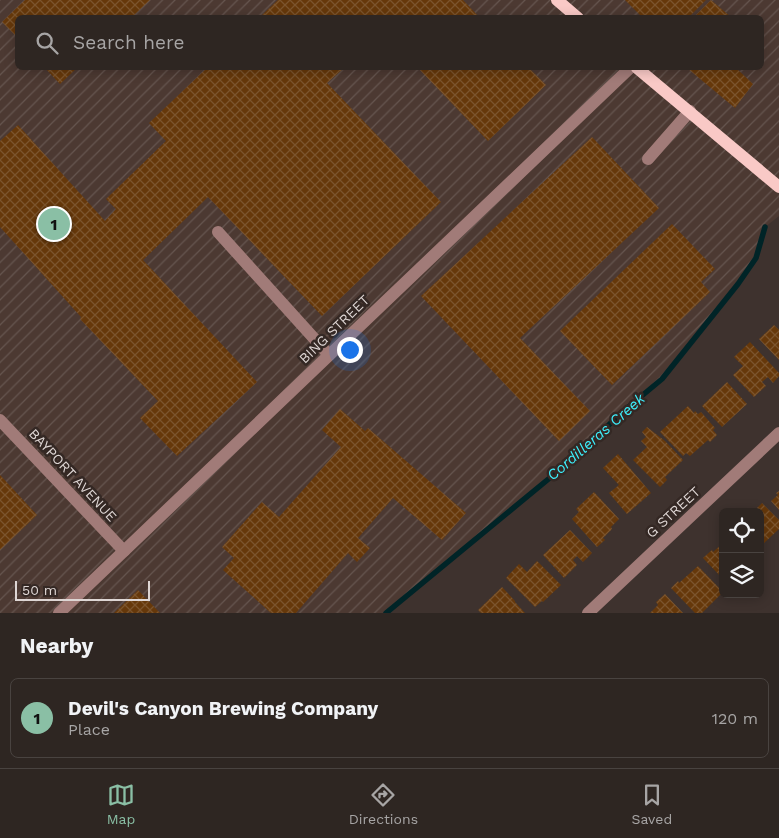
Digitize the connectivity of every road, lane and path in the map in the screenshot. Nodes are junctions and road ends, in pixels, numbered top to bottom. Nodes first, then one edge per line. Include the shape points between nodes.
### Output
1 (557, 0) edge
2 (574, 15) edge
3 (628, 70) edge
4 (639, 70) edge
5 (690, 111) junction
6 (648, 159) dead end
7 (779, 187) edge
8 (218, 232) dead end
9 (329, 355) junction
10 (0, 420) edge
11 (779, 433) edge
12 (124, 551) junction
13 (59, 613) edge
14 (588, 613) edge

1 - 2 main road
3 - 9 street, BING STREET
4 - 5 main road
5 - 6 street
5 - 7 main road
8 - 9 street
9 - 12 street, BING STREET
10 - 12 street, BAYPORT AVENUE
11 - 14 street, G STREET
12 - 13 street, BING STREET

